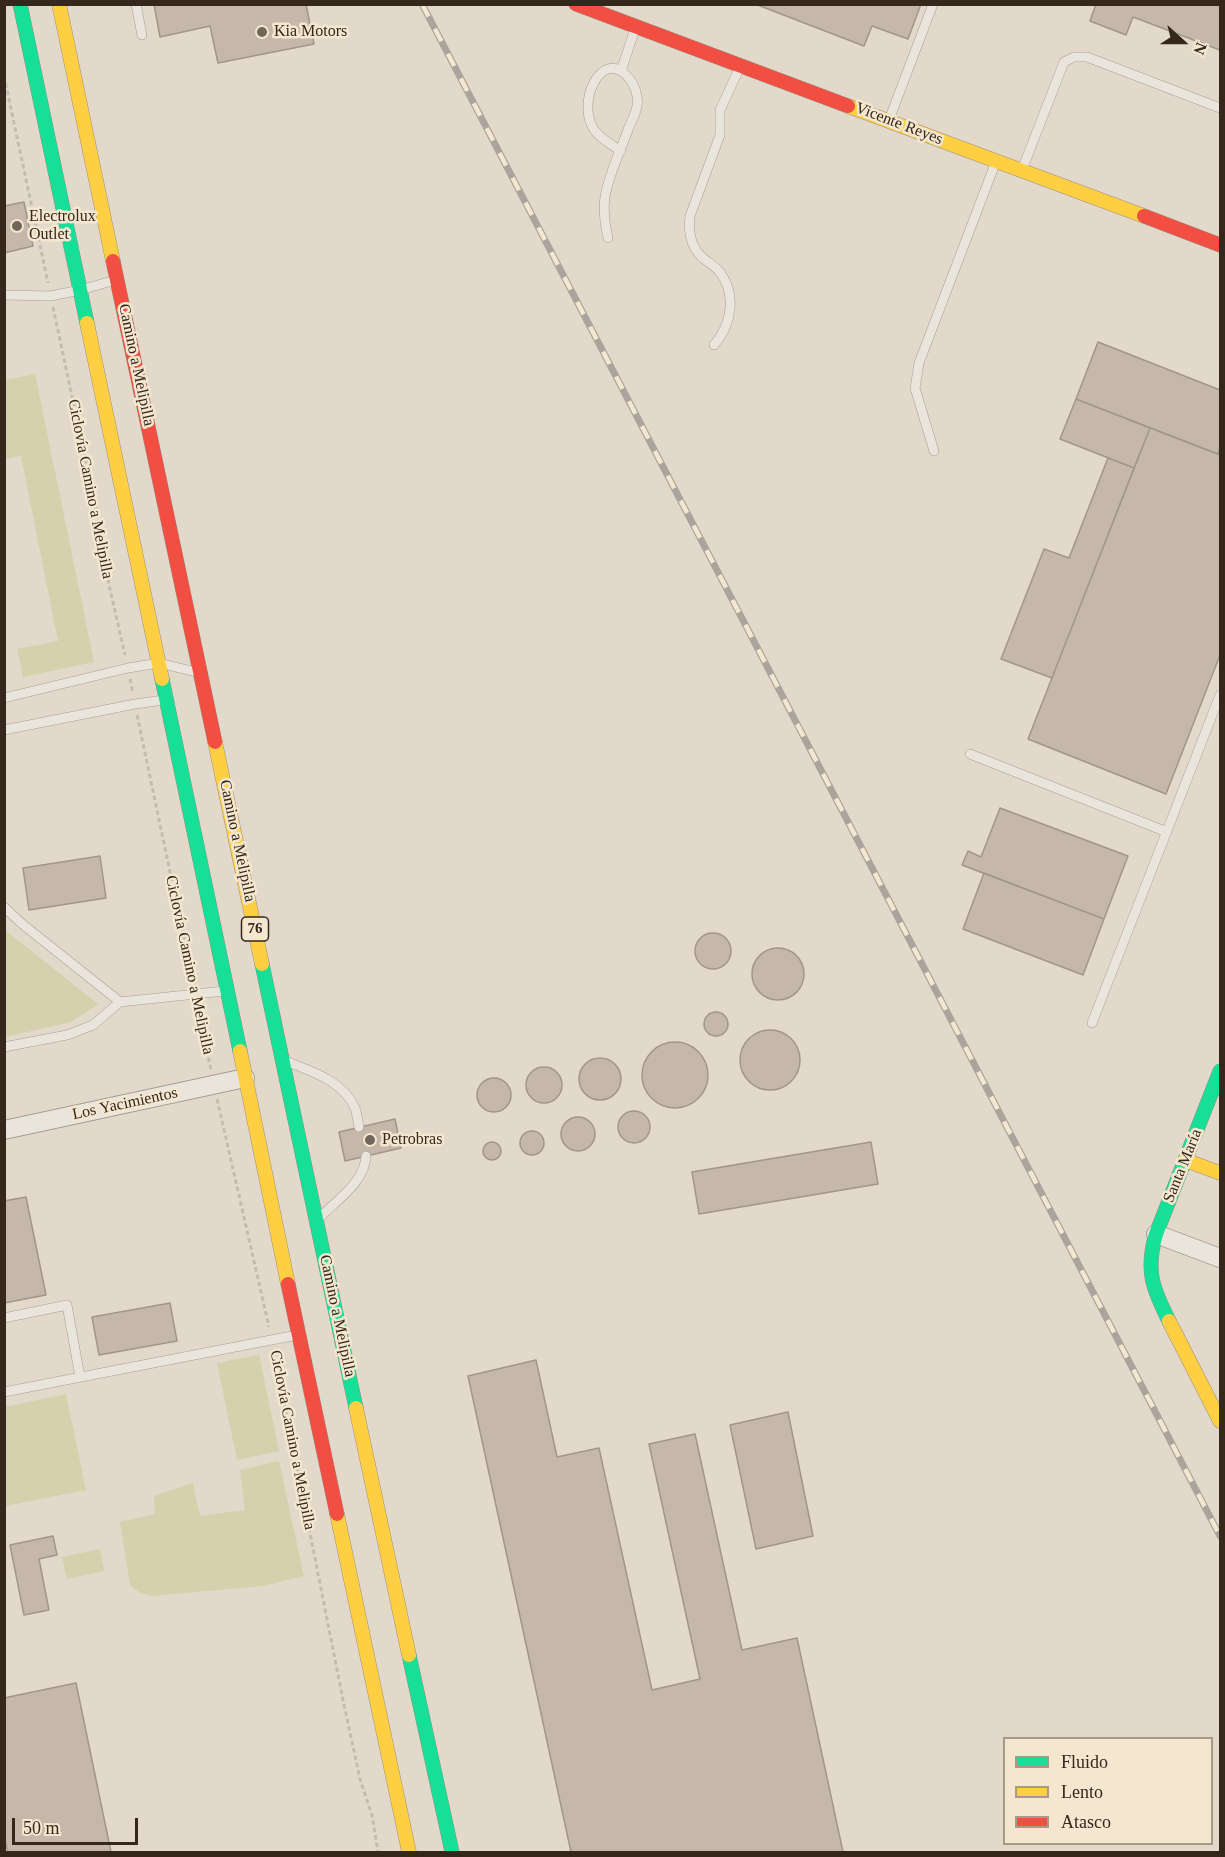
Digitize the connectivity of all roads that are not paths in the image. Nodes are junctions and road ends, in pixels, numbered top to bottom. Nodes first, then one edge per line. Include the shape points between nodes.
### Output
1 (20, 4) edge
2 (59, 4) edge
3 (136, 4) edge
4 (576, 4) edge
5 (933, 4) edge
6 (636, 26) junction
7 (142, 35) dead end
8 (741, 65) junction
9 (621, 71) junction
10 (1221, 108) edge
11 (889, 120) junction
12 (621, 151) junction
13 (996, 162) junction
14 (1022, 171) junction
15 (608, 238) dead end
16 (1221, 245) edge
17 (117, 279) junction
18 (81, 290) junction
19 (4, 295) edge
20 (714, 345) dead end
21 (934, 451) dead end
22 (159, 663) junction
23 (202, 673) junction
24 (1221, 695) edge
25 (4, 698) edge
26 (166, 699) junction
27 (4, 730) edge
28 (970, 754) dead end
29 (1167, 832) junction
30 (4, 907) edge
31 (227, 991) junction
32 (120, 1002) junction
33 (1092, 1023) dead end
34 (4, 1047) edge
35 (283, 1060) junction
36 (1221, 1071) edge
37 (245, 1078) junction
38 (359, 1127) dead end
39 (4, 1130) edge
40 (366, 1156) dead end
41 (1185, 1160) junction
42 (1221, 1173) edge
43 (316, 1221) junction
44 (1156, 1234) junction
45 (1221, 1258) edge
46 (4, 1318) edge
47 (298, 1334) junction
48 (80, 1377) junction
49 (1212, 1391) edge
50 (4, 1392) edge
51 (1221, 1421) edge
52 (409, 1852) edge
53 (452, 1852) edge

1 - 18 main road, 76
2 - 17 main road, Camino a Melipilla / 76
3 - 7 lane
4 - 6 main road, Vicente Reyes
5 - 11 lane
6 - 8 main road, Vicente Reyes
6 - 9 lane
8 - 11 main road, Vicente Reyes
8 - 20 lane via 720,110 720,135 689,226 693,244 719,272 729,292 730,315
9 - 12 lane via 632,83 637,105
9 - 12 lane via 610,69 597,77 587,108 596,132
10 - 14 lane via 1087,57 1074,57 1064,63
11 - 13 main road, Vicente Reyes
12 - 15 lane via 605,198
13 - 14 main road, Vicente Reyes
13 - 21 lane via 919,363 915,388
14 - 16 main road, Vicente Reyes
17 - 18 lane
17 - 23 main road, Camino a Melipilla / 76
18 - 19 lane via 50,296
18 - 22 main road, 76
22 - 23 lane
22 - 25 lane
22 - 26 main road, 76
23 - 35 main road, Camino a Melipilla / 76
24 - 29 lane
26 - 27 lane
26 - 31 main road, 76
28 - 29 lane
29 - 33 lane
30 - 32 lane
31 - 32 lane
31 - 37 main road, 76
32 - 34 lane via 93,1025 67,1035
35 - 38 lane via 338,1087 355,1109
35 - 43 main road, Camino a Melipilla / 76
36 - 41 main road, Santa María
37 - 39 street, Los Yacimientos
37 - 47 main road, 76
40 - 43 lane via 358,1179
41 - 42 main road
41 - 44 main road, Santa María
43 - 53 main road, Camino a Melipilla / 76 via 391,1593
44 - 45 street
44 - 49 main road, Santa María via 1150,1251 1155,1293
46 - 48 lane via 68,1305
47 - 48 lane
47 - 52 main road, 76 via 360,1599
48 - 50 lane
49 - 51 main road

